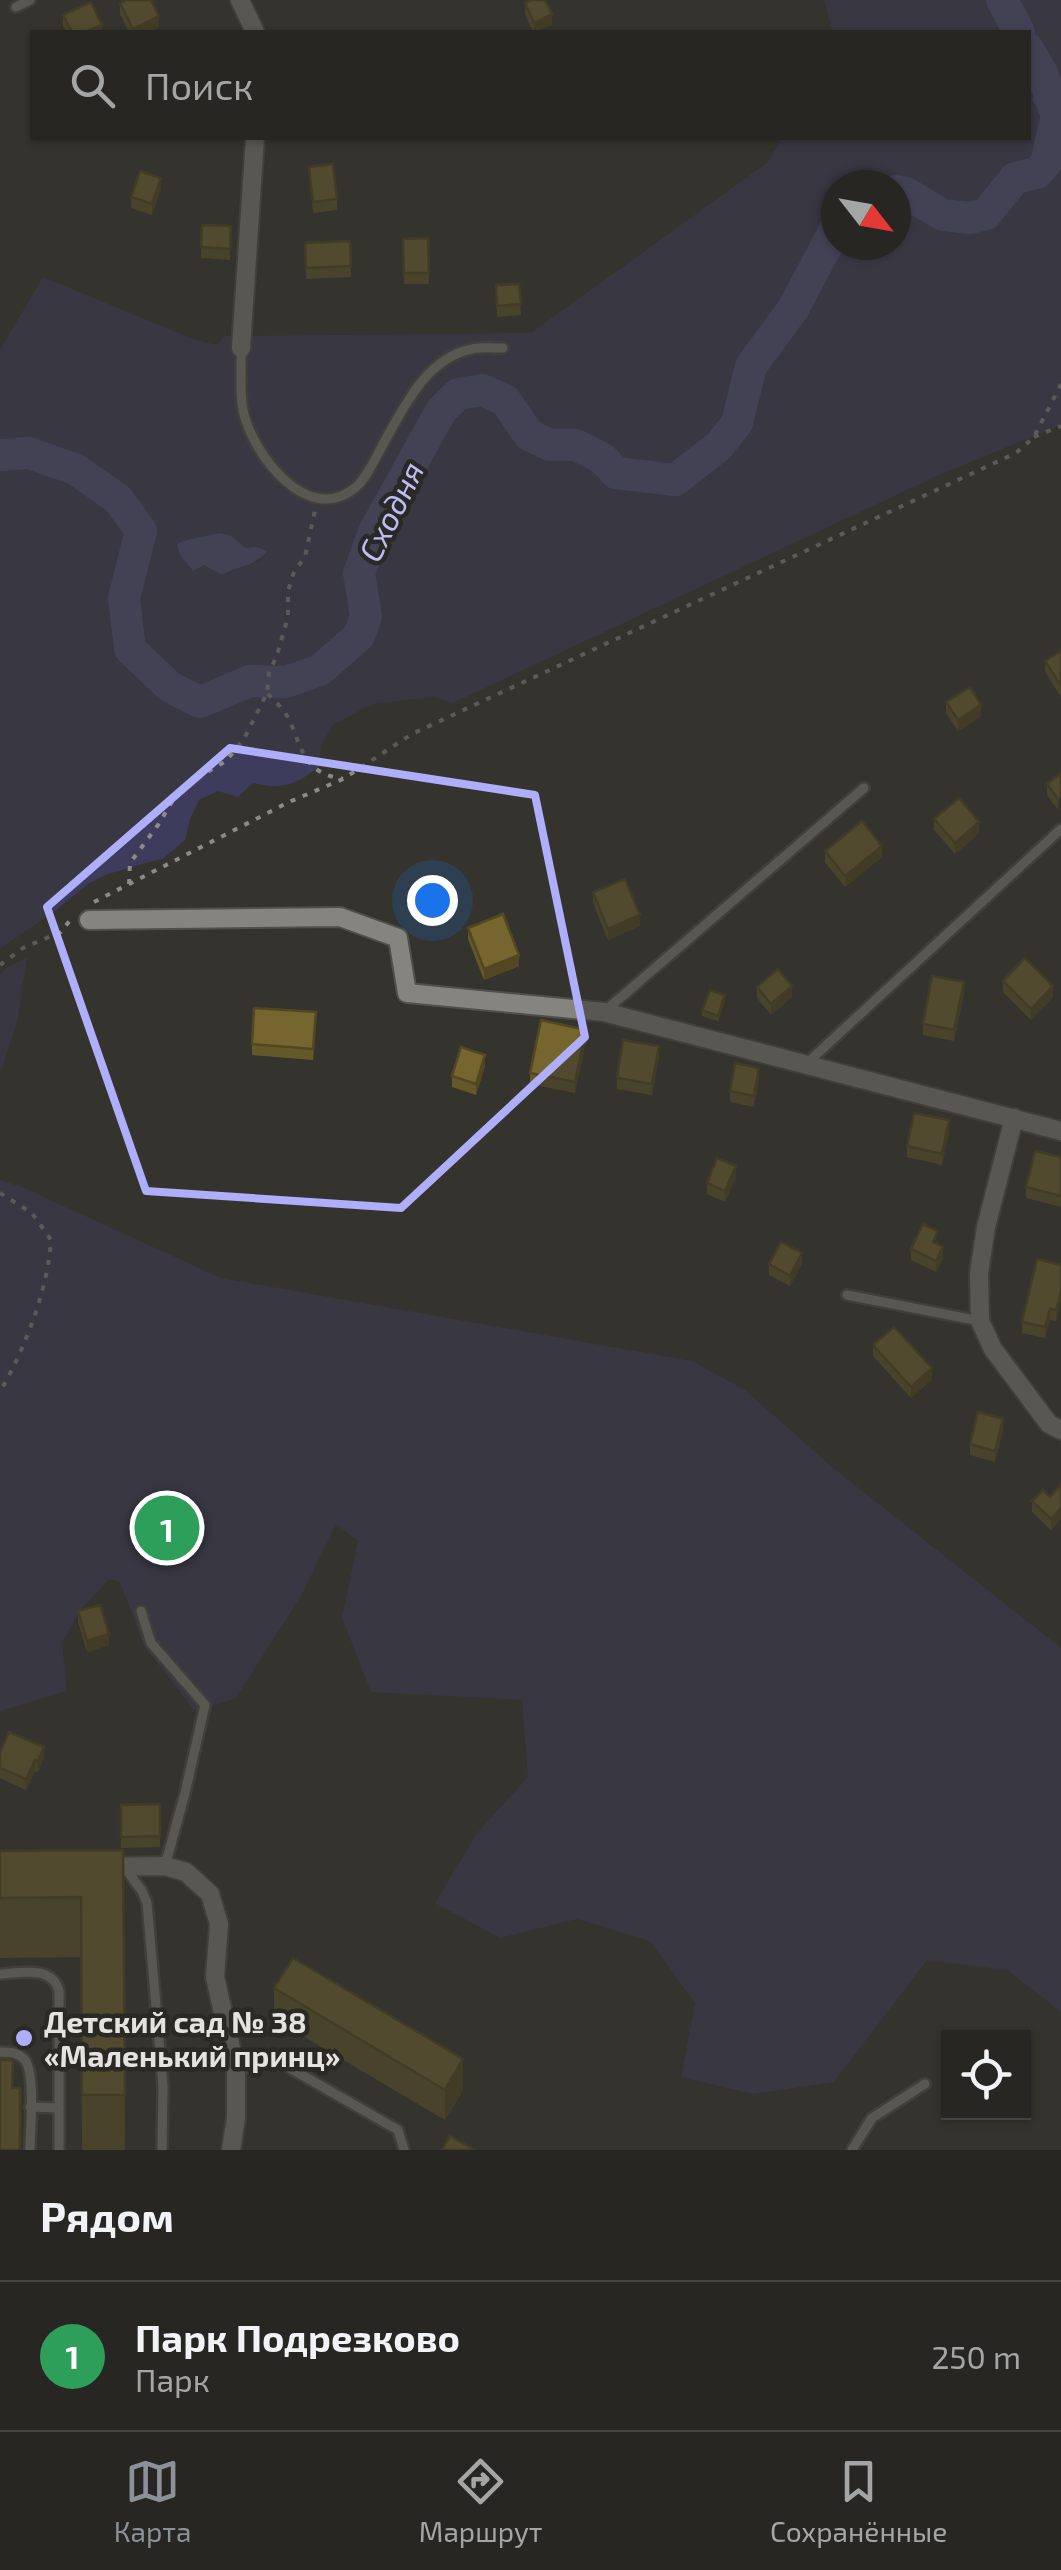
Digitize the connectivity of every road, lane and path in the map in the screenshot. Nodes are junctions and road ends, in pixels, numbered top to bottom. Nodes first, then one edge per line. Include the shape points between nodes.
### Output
1 (30, 0) edge
2 (240, 0) edge
3 (16, 7) dead end
4 (254, 30) edge
5 (255, 140) edge
6 (241, 348) joint
7 (503, 348) dead end
8 (1061, 384) edge
9 (1061, 426) edge
10 (1034, 436) junction
11 (316, 497) junction
12 (267, 693) junction
13 (343, 779) junction
14 (864, 788) dead end
15 (1061, 829) edge
16 (129, 884) junction
17 (87, 911) junction
18 (0, 965) edge
19 (604, 1012) junction
20 (806, 1064) junction
21 (1014, 1118) junction
22 (1061, 1131) edge
23 (0, 1193) edge
24 (848, 1295) dead end
25 (980, 1320) junction
26 (0, 1392) edge
27 (1061, 1430) edge
28 (141, 1610) dead end
29 (123, 1866) junction
30 (165, 1866) junction
31 (88, 1867) edge
32 (0, 1974) edge
33 (0, 2052) edge
34 (236, 2070) junction
35 (925, 2084) dead end
36 (30, 2107) junction
37 (59, 2108) junction
38 (30, 2150) edge
39 (59, 2150) edge
40 (162, 2150) edge
41 (232, 2150) edge
42 (404, 2150) edge
43 (852, 2150) edge

1 - 3 lane
2 - 4 street
5 - 6 street
6 - 11 lane via 243,409 254,443 272,470
7 - 11 lane via 472,349 424,378 356,486 339,497
8 - 10 path
9 - 10 path
10 - 13 path via 1016,454 412,734
11 - 12 path
12 - 13 path via 313,768
12 - 16 path via 226,761 175,797 130,863
13 - 16 path
14 - 19 lane
15 - 20 lane
16 - 17 path
17 - 18 path
17 - 19 street via 340,917 398,938 407,993
19 - 20 street
20 - 21 street
21 - 22 street
21 - 25 street via 986,1228
23 - 26 path via 32,1213 51,1240 39,1302
24 - 25 lane
25 - 27 street via 994,1349
28 - 30 lane via 151,1642 205,1705
29 - 30 street
29 - 31 street
29 - 40 lane via 147,1903
30 - 34 street via 186,1872 210,1894 219,1924 216,1977
32 - 37 lane via 40,1973 56,1982
33 - 36 lane via 27,2064
34 - 41 street
34 - 42 lane via 274,2059 398,2130
35 - 43 lane via 872,2118
36 - 37 lane
36 - 38 lane
37 - 39 lane

